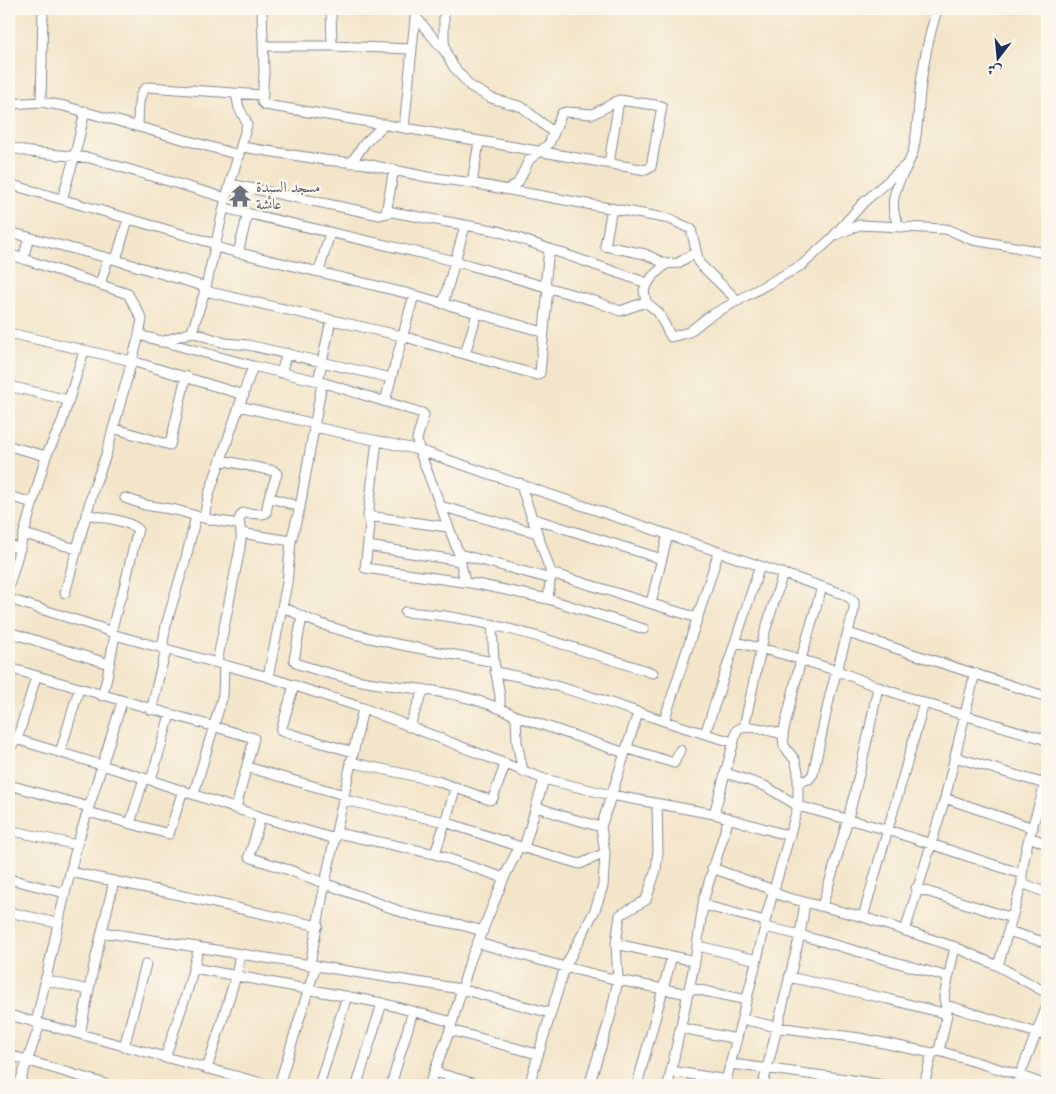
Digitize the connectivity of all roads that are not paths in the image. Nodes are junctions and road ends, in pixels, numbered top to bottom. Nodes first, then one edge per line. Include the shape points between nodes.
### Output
1 (43, 9) edge
2 (262, 9) edge
3 (331, 9) edge
4 (444, 9) edge
5 (937, 9) edge
6 (416, 12) edge
7 (263, 46) junction
8 (332, 46) junction
9 (411, 49) junction
10 (447, 54) junction
11 (236, 94) junction
12 (263, 95) junction
13 (9, 96) edge
14 (619, 100) junction
15 (41, 102) junction
16 (9, 104) edge
17 (85, 111) junction
18 (385, 124) junction
19 (138, 126) junction
20 (404, 128) junction
21 (554, 133) junction
22 (479, 142) junction
23 (9, 147) edge
24 (241, 151) junction
25 (540, 152) junction
26 (75, 155) junction
27 (351, 163) junction
28 (609, 163) junction
29 (907, 164) junction
30 (394, 169) junction
31 (472, 183) junction
32 (9, 184) edge
33 (230, 184) junction
34 (508, 189) junction
35 (62, 198) junction
36 (225, 203) junction
37 (612, 208) junction
38 (248, 213) junction
39 (386, 214) junction
40 (128, 219) junction
41 (465, 226) junction
42 (900, 227) junction
43 (9, 232) edge
44 (330, 232) junction
45 (29, 237) junction
46 (831, 239) junction
47 (215, 246) junction
48 (549, 249) junction
49 (696, 252) junction
50 (238, 253) junction
51 (9, 254) edge
52 (1047, 254) edge
53 (22, 259) junction
54 (112, 260) junction
55 (456, 261) junction
56 (666, 264) junction
57 (319, 272) junction
58 (647, 283) junction
59 (100, 284) junction
60 (547, 287) junction
61 (205, 289) junction
62 (414, 295) junction
63 (738, 301) junction
64 (646, 302) junction
65 (444, 304) junction
66 (477, 314) junction
67 (331, 320) junction
68 (192, 332) junction
69 (543, 332) junction
70 (9, 333) edge
71 (139, 335) junction
72 (402, 336) junction
73 (161, 342) junction
74 (84, 351) junction
75 (287, 354) junction
76 (465, 354) junction
77 (132, 361) junction
78 (323, 362) junction
79 (253, 366) junction
80 (281, 373) junction
81 (186, 376) junction
82 (391, 378) junction
83 (320, 382) junction
84 (9, 386) edge
85 (244, 395) junction
86 (68, 400) junction
87 (385, 401) junction
88 (239, 406) junction
89 (315, 425) junction
90 (113, 428) junction
91 (377, 441) junction
92 (9, 446) edge
93 (419, 450) junction
94 (46, 456) junction
95 (220, 460) junction
96 (520, 483) junction
97 (9, 496) edge
98 (269, 496) junction
99 (125, 498) dead end
100 (33, 504) junction
101 (440, 506) junction
102 (300, 507) junction
103 (86, 514) junction
104 (200, 516) junction
105 (368, 516) junction
106 (531, 518) junction
107 (448, 527) junction
108 (240, 529) junction
109 (537, 533) junction
110 (24, 534) junction
111 (668, 534) junction
112 (291, 542) junction
113 (9, 545) edge
114 (368, 546) junction
115 (20, 549) junction
116 (77, 549) junction
117 (719, 551) junction
118 (460, 558) junction
119 (662, 559) junction
120 (760, 566) junction
121 (783, 573) junction
122 (551, 576) junction
123 (465, 582) junction
124 (9, 586) edge
125 (822, 586) junction
126 (65, 593) dead end
127 (9, 599) edge
128 (548, 599) junction
129 (651, 603) junction
130 (283, 607) junction
131 (405, 612) dead end
132 (302, 617) junction
133 (698, 618) junction
134 (492, 624) junction
135 (644, 629) dead end
136 (9, 632) edge
137 (848, 633) junction
138 (113, 634) junction
139 (736, 642) junction
140 (164, 649) junction
141 (761, 649) junction
142 (800, 659) junction
143 (494, 662) junction
144 (109, 664) junction
145 (221, 664) junction
146 (9, 668) edge
147 (838, 671) junction
148 (495, 672) junction
149 (653, 673) dead end
150 (975, 673) junction
151 (36, 677) junction
152 (268, 677) junction
153 (294, 685) junction
154 (878, 687) junction
155 (424, 689) junction
156 (79, 690) junction
157 (102, 696) junction
158 (1047, 697) edge
159 (122, 702) junction
160 (924, 703) junction
161 (363, 708) junction
162 (500, 708) junction
163 (151, 710) junction
164 (638, 713) junction
165 (965, 715) junction
166 (170, 716) junction
167 (516, 716) junction
168 (664, 721) junction
169 (214, 727) junction
170 (410, 727) junction
171 (744, 727) junction
172 (705, 734) junction
173 (783, 734) junction
174 (13, 738) edge
175 (1047, 740) edge
176 (733, 742) junction
177 (9, 748) edge
178 (625, 750) junction
179 (680, 750) dead end
180 (353, 752) junction
181 (60, 754) junction
182 (955, 757) junction
183 (350, 762) junction
184 (102, 765) junction
185 (505, 765) junction
186 (247, 767) junction
187 (523, 772) junction
188 (726, 772) junction
189 (148, 779) junction
190 (544, 780) junction
191 (1046, 780) edge
192 (799, 782) junction
193 (9, 785) edge
194 (456, 788) junction
195 (183, 790) junction
196 (194, 794) junction
197 (611, 795) junction
198 (1045, 797) edge
199 (344, 798) junction
200 (945, 798) junction
201 (658, 805) junction
202 (798, 806) junction
203 (537, 807) junction
204 (236, 808) junction
205 (88, 810) junction
206 (714, 814) junction
207 (261, 816) junction
208 (728, 818) junction
209 (848, 820) junction
210 (445, 822) junction
211 (130, 824) junction
212 (601, 827) junction
213 (1033, 828) junction
214 (9, 830) edge
215 (888, 830) junction
216 (336, 836) junction
217 (790, 836) junction
218 (1029, 837) junction
219 (930, 843) junction
220 (1047, 844) edge
221 (77, 845) junction
222 (522, 848) junction
223 (434, 854) junction
224 (605, 854) junction
225 (712, 868) junction
226 (70, 872) junction
227 (504, 878) junction
228 (9, 879) edge
229 (1022, 879) junction
230 (114, 881) junction
231 (325, 883) junction
232 (916, 888) junction
233 (772, 892) junction
234 (64, 893) junction
235 (1047, 893) edge
236 (805, 903) junction
237 (703, 905) junction
238 (822, 906) junction
239 (9, 912) edge
240 (863, 917) junction
241 (1012, 918) junction
242 (57, 922) junction
243 (765, 924) junction
244 (318, 926) junction
245 (483, 931) junction
246 (905, 931) junction
247 (1008, 931) junction
248 (102, 932) junction
249 (800, 935) junction
250 (478, 942) junction
251 (1047, 943) edge
252 (616, 944) junction
253 (698, 946) junction
254 (199, 947) junction
255 (955, 948) junction
256 (240, 954) junction
257 (672, 956) junction
258 (757, 960) junction
259 (695, 961) junction
260 (146, 964) dead end
261 (313, 965) junction
262 (998, 966) junction
263 (194, 968) junction
264 (565, 968) junction
265 (236, 976) junction
266 (789, 977) junction
267 (948, 978) junction
268 (45, 980) junction
269 (618, 980) junction
270 (664, 988) junction
271 (461, 989) junction
272 (88, 990) junction
273 (309, 990) junction
274 (689, 991) junction
275 (1047, 993) edge
276 (347, 996) junction
277 (747, 1000) junction
278 (382, 1003) junction
279 (1047, 1006) edge
280 (946, 1009) junction
281 (413, 1011) junction
282 (550, 1013) junction
283 (9, 1016) edge
284 (742, 1019) junction
285 (38, 1024) junction
286 (451, 1026) junction
287 (776, 1027) junction
288 (681, 1028) junction
289 (1037, 1032) junction
290 (80, 1034) junction
291 (1047, 1036) edge
292 (737, 1039) junction
293 (124, 1047) junction
294 (935, 1052) junction
295 (538, 1054) junction
296 (9, 1055) edge
297 (164, 1058) junction
298 (28, 1060) junction
299 (731, 1064) junction
300 (208, 1069) junction
301 (767, 1070) junction
302 (671, 1071) junction
303 (435, 1072) junction
304 (1019, 1075) junction
305 (726, 1083) edge
306 (856, 1083) edge
307 (19, 1085) edge
308 (109, 1085) edge
309 (268, 1085) edge
310 (279, 1085) edge
311 (320, 1085) edge
312 (357, 1085) edge
313 (391, 1085) edge
314 (429, 1085) edge
315 (479, 1085) edge
316 (529, 1085) edge
317 (590, 1085) edge
318 (637, 1085) edge
319 (668, 1085) edge
320 (763, 1085) edge
321 (884, 1085) edge
322 (924, 1085) edge
323 (1016, 1085) edge
324 (1045, 1085) edge

1 - 15 street
2 - 7 street
3 - 8 street
4 - 10 street
5 - 29 street via 927,42 918,122
6 - 9 street
6 - 10 street
7 - 8 street
7 - 12 street
8 - 9 street
9 - 20 street
10 - 21 street via 470,86 491,98 522,107
11 - 12 street
11 - 19 street via 148,87 141,94
11 - 24 street via 238,108 247,125
12 - 18 street via 265,105
13 - 16 street
14 - 21 street via 593,114 562,113
14 - 28 street
14 - 28 street via 660,104 662,108 649,170
15 - 16 street
15 - 17 street
17 - 19 street
17 - 26 street
18 - 20 street
18 - 27 street via 365,143
19 - 24 street
20 - 22 street
21 - 25 street
22 - 25 street
22 - 31 street
23 - 26 street
24 - 27 street
24 - 33 street
25 - 28 street
25 - 34 street via 527,163 518,183
26 - 35 street
26 - 36 street
27 - 30 street
29 - 42 street via 894,197 893,210
29 - 46 street via 863,203
30 - 31 street
30 - 39 street
31 - 34 street
32 - 35 street
33 - 36 street
33 - 39 street via 371,214
34 - 37 street
35 - 40 street
36 - 38 street
36 - 47 street
37 - 49 street via 670,219 690,228
37 - 56 street via 605,246 645,254
38 - 44 street
38 - 50 street
39 - 41 street via 392,212
40 - 47 street
40 - 54 street
41 - 48 street via 498,231
41 - 55 street
42 - 46 street via 860,225
42 - 52 street via 953,230 972,240
43 - 45 street
44 - 55 street
44 - 57 street
45 - 53 street
45 - 54 street
46 - 63 street via 802,265
47 - 50 street
47 - 61 street
48 - 58 street
48 - 60 street
49 - 56 street via 678,263
49 - 63 street via 701,266
50 - 57 street
51 - 53 street
53 - 59 street
54 - 59 street
54 - 61 street
55 - 60 street
55 - 65 street
56 - 58 street
57 - 62 street
58 - 64 street via 644,290
59 - 71 street via 130,296 142,319
60 - 64 street via 620,311
60 - 69 street
61 - 67 street
61 - 68 street
62 - 65 street
62 - 72 street
63 - 64 street via 674,338 658,312
65 - 66 street
66 - 69 street
66 - 76 street
67 - 72 street
67 - 78 street
68 - 73 street
68 - 75 street via 225,344 248,344
69 - 76 street via 540,373 537,375
70 - 74 street
71 - 73 street
71 - 77 street
72 - 76 street
72 - 82 street
73 - 79 street
74 - 77 street
74 - 86 street
75 - 78 street
75 - 80 street
77 - 81 street
77 - 90 street
78 - 82 street
78 - 83 street
79 - 80 street
79 - 85 street
80 - 83 street
81 - 85 street
81 - 90 street via 170,445
82 - 87 street
83 - 87 street
83 - 89 street
84 - 86 street
85 - 88 street
86 - 94 street via 61,425
87 - 93 street via 423,414 417,439
88 - 89 street
88 - 95 street
89 - 91 street
89 - 102 street
90 - 103 street
91 - 93 street
91 - 105 street
92 - 94 street
93 - 96 street
93 - 101 street
94 - 100 street
95 - 98 street via 276,472
95 - 104 street
96 - 106 street
96 - 111 street
97 - 100 street
98 - 102 street
98 - 108 street via 266,513 243,512
99 - 104 street
100 - 110 street
101 - 107 street
101 - 109 street
102 - 112 street
103 - 116 street
103 - 138 street via 138,529
104 - 108 street
104 - 140 street via 166,625
105 - 107 street
105 - 114 street
106 - 109 street
106 - 119 street
107 - 118 street
108 - 112 street
108 - 145 street
109 - 122 street
110 - 115 street
110 - 116 street
111 - 117 street
111 - 119 street
112 - 130 street
113 - 115 street
114 - 118 street
114 - 123 street via 367,570
115 - 124 street
116 - 126 street
117 - 120 street
117 - 133 street
118 - 122 street
118 - 123 street
119 - 129 street
120 - 121 street
120 - 139 street
121 - 125 street
121 - 141 street
122 - 128 street
122 - 129 street
123 - 128 street
125 - 137 street via 854,602
125 - 142 street
127 - 138 street
128 - 135 street
129 - 133 street
130 - 132 street
130 - 152 street
131 - 134 street
132 - 143 street via 338,630
132 - 155 street via 296,663 352,679
133 - 168 street
134 - 143 street
134 - 149 street
136 - 144 street
137 - 147 street
137 - 150 street
138 - 140 street
138 - 144 street
139 - 141 street
139 - 172 street
140 - 145 street
140 - 163 street
141 - 142 street
141 - 171 street
142 - 147 street
142 - 173 street
143 - 148 street
144 - 157 street
145 - 152 street
145 - 169 street via 223,695
146 - 151 street
147 - 154 street
147 - 192 street via 824,718 813,774 810,779
148 - 162 street
148 - 164 street via 554,685
150 - 158 street
150 - 165 street
151 - 156 street
151 - 174 street
152 - 153 street
153 - 161 street
153 - 180 street via 280,731
154 - 160 street
154 - 209 street
155 - 162 street via 467,697
155 - 170 street
156 - 157 street
156 - 181 street
157 - 159 street
159 - 163 street
159 - 184 street
160 - 165 street
160 - 215 street
161 - 170 street
161 - 180 street
162 - 167 street
163 - 166 street
164 - 168 street
164 - 178 street
165 - 175 street
165 - 182 street
166 - 169 street
166 - 189 street
167 - 178 street
167 - 187 street via 516,742
168 - 172 street
169 - 186 street via 254,738
169 - 196 street
170 - 185 street
171 - 173 street
171 - 176 street via 737,730
172 - 176 street
173 - 192 street via 784,746 797,764
174 - 177 street
174 - 181 street
176 - 188 street
178 - 179 street via 674,762
178 - 197 street
180 - 183 street
181 - 184 street
182 - 191 street
182 - 200 street
183 - 194 street
183 - 199 street
184 - 189 street
184 - 205 street
185 - 187 street
185 - 194 street via 492,800
186 - 199 street
186 - 204 street
187 - 190 street
188 - 202 street via 765,786
188 - 206 street
189 - 195 street
189 - 211 street
190 - 197 street
190 - 203 street
191 - 198 street
192 - 202 street
193 - 205 street
194 - 210 street
195 - 196 street
195 - 211 street via 170,834
196 - 204 street
197 - 201 street
197 - 212 street
198 - 213 street
199 - 210 street
199 - 216 street
200 - 213 street
200 - 219 street
201 - 206 street
201 - 252 street via 656,870 646,900 620,914
202 - 209 street
202 - 217 street
203 - 212 street
203 - 222 street
204 - 207 street
205 - 211 street
205 - 221 street
206 - 208 street
207 - 216 street
207 - 231 street via 249,856
208 - 217 street
208 - 225 street
209 - 215 street
209 - 238 street
210 - 222 street
210 - 223 street
212 - 224 street
213 - 218 street
214 - 221 street
215 - 219 street
215 - 240 street
216 - 223 street
216 - 231 street
217 - 233 street
218 - 220 street
218 - 229 street
219 - 229 street
219 - 232 street
221 - 226 street
222 - 224 street via 580,864
222 - 227 street
223 - 227 street
224 - 264 street via 603,886
225 - 233 street
225 - 237 street
226 - 230 street
226 - 234 street
227 - 245 street
228 - 234 street
229 - 235 street
229 - 241 street
230 - 244 street
230 - 248 street
231 - 244 street
231 - 245 street via 410,915
232 - 241 street
232 - 246 street
233 - 236 street
233 - 243 street
234 - 242 street
236 - 238 street
236 - 249 street
237 - 243 street
237 - 253 street
238 - 240 street
239 - 242 street
240 - 246 street
241 - 247 street
242 - 268 street
243 - 249 street
243 - 258 street
244 - 261 street
245 - 250 street
246 - 255 street
247 - 251 street
247 - 262 street
248 - 254 street
248 - 272 street
249 - 266 street
249 - 267 street
250 - 264 street
250 - 271 street
252 - 257 street
252 - 269 street
253 - 258 street
253 - 259 street
254 - 256 street
254 - 263 street
255 - 262 street
255 - 267 street
256 - 261 street
256 - 265 street
257 - 259 street
257 - 270 street
258 - 277 street
259 - 274 street
260 - 293 street
261 - 271 street
261 - 273 street
262 - 275 street
263 - 265 street
263 - 297 street
264 - 269 street
264 - 282 street
265 - 273 street
265 - 300 street
266 - 280 street
266 - 287 street
267 - 280 street via 944,997
268 - 272 street
268 - 285 street
269 - 270 street
269 - 317 street
270 - 274 street
270 - 318 street
271 - 282 street
271 - 286 street
272 - 290 street
273 - 276 street
273 - 310 street
274 - 277 street
274 - 288 street
276 - 278 street
276 - 311 street
277 - 284 street
278 - 281 street
278 - 312 street
279 - 289 street
280 - 289 street
280 - 294 street
281 - 286 street
281 - 313 street
282 - 295 street
283 - 285 street
284 - 287 street
284 - 292 street
285 - 290 street
285 - 298 street
286 - 295 street
286 - 303 street
287 - 294 street
287 - 301 street
288 - 292 street
288 - 302 street
289 - 291 street
289 - 304 street
290 - 293 street
292 - 299 street
293 - 297 street
294 - 304 street
294 - 322 street
295 - 316 street
296 - 298 street
297 - 300 street
298 - 307 street
298 - 308 street
299 - 301 street
299 - 305 street
300 - 309 street
301 - 306 street
301 - 320 street
302 - 305 street
302 - 319 street
303 - 314 street
303 - 315 street
304 - 323 street
304 - 324 street
306 - 321 street

